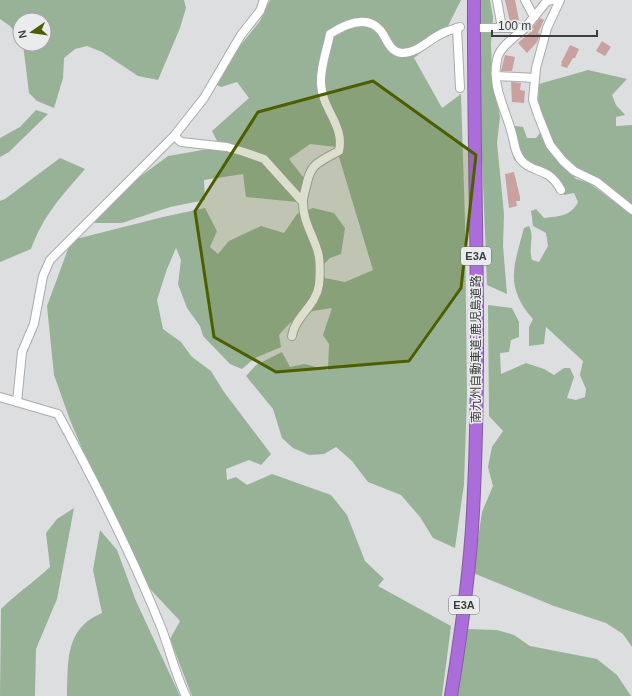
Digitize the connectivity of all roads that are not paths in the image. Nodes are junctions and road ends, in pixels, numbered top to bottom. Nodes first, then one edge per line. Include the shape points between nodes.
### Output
1 (264, 0) edge
2 (474, 0) edge
3 (497, 0) edge
4 (526, 0) edge
5 (552, 0) edge
6 (560, 0) edge
7 (534, 17) junction
8 (479, 28) dead end
9 (502, 28) junction
10 (525, 28) junction
11 (496, 76) junction
12 (535, 78) junction
13 (460, 88) dead end
14 (174, 136) junction
15 (561, 190) dead end
16 (303, 199) junction
17 (632, 210) edge
18 (292, 336) dead end
19 (0, 397) edge
20 (17, 402) junction
21 (186, 696) edge
22 (451, 696) edge

1 - 14 street via 260,11 241,35 204,98
2 - 22 highway, 南九州自動車道;鹿児島道路 / E3A via 476,408 473,513 466,594
3 - 9 street
4 - 7 street
5 - 7 street
6 - 12 street via 547,28
7 - 10 street
8 - 9 street
9 - 10 street
10 - 11 street via 502,50 497,59
11 - 12 street
11 - 15 street via 499,97 512,134 515,152 526,165 549,174
12 - 17 street via 533,100 550,145 574,171 597,182
13 - 16 street via 459,28 442,33 411,52 401,53 389,45 380,30 372,24 359,22 344,25 330,34 321,84 327,108 338,126 339,151 314,164
14 - 16 street via 181,142 227,148 264,159 301,200
14 - 20 street via 50,260 43,276 34,324 22,352
16 - 18 street via 305,223 320,259 319,286 314,302 293,328
19 - 20 street
20 - 21 street via 58,414 136,569 162,627

